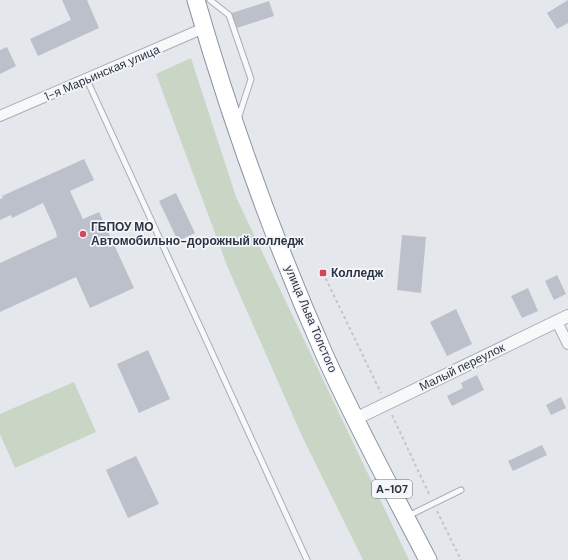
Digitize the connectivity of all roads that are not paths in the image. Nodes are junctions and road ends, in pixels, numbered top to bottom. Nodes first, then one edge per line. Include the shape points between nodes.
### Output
1 (196, 0) edge
2 (210, 0) edge
3 (204, 28) junction
4 (87, 80) junction
5 (0, 116) edge
6 (236, 126) junction
7 (568, 316) edge
8 (557, 322) junction
9 (568, 344) edge
10 (355, 419) junction
11 (461, 490) dead end
12 (406, 517) junction
13 (307, 560) edge
14 (428, 560) edge

1 - 3 highway, улица Льва Толстого / А-107
2 - 6 lane via 229,15 251,79
3 - 4 street, 1-я Марьинская улица
3 - 6 highway, улица Льва Толстого / А-107
4 - 5 street, 1-я Марьинская улица
4 - 13 lane
6 - 10 highway, улица Льва Толстого / А-107 via 304,306
7 - 8 street, Малый переулок
8 - 9 street
8 - 10 street, Малый переулок
10 - 12 highway, улица Льва Толстого / А-107
11 - 12 lane
12 - 14 highway, улица Льва Толстого / А-107

